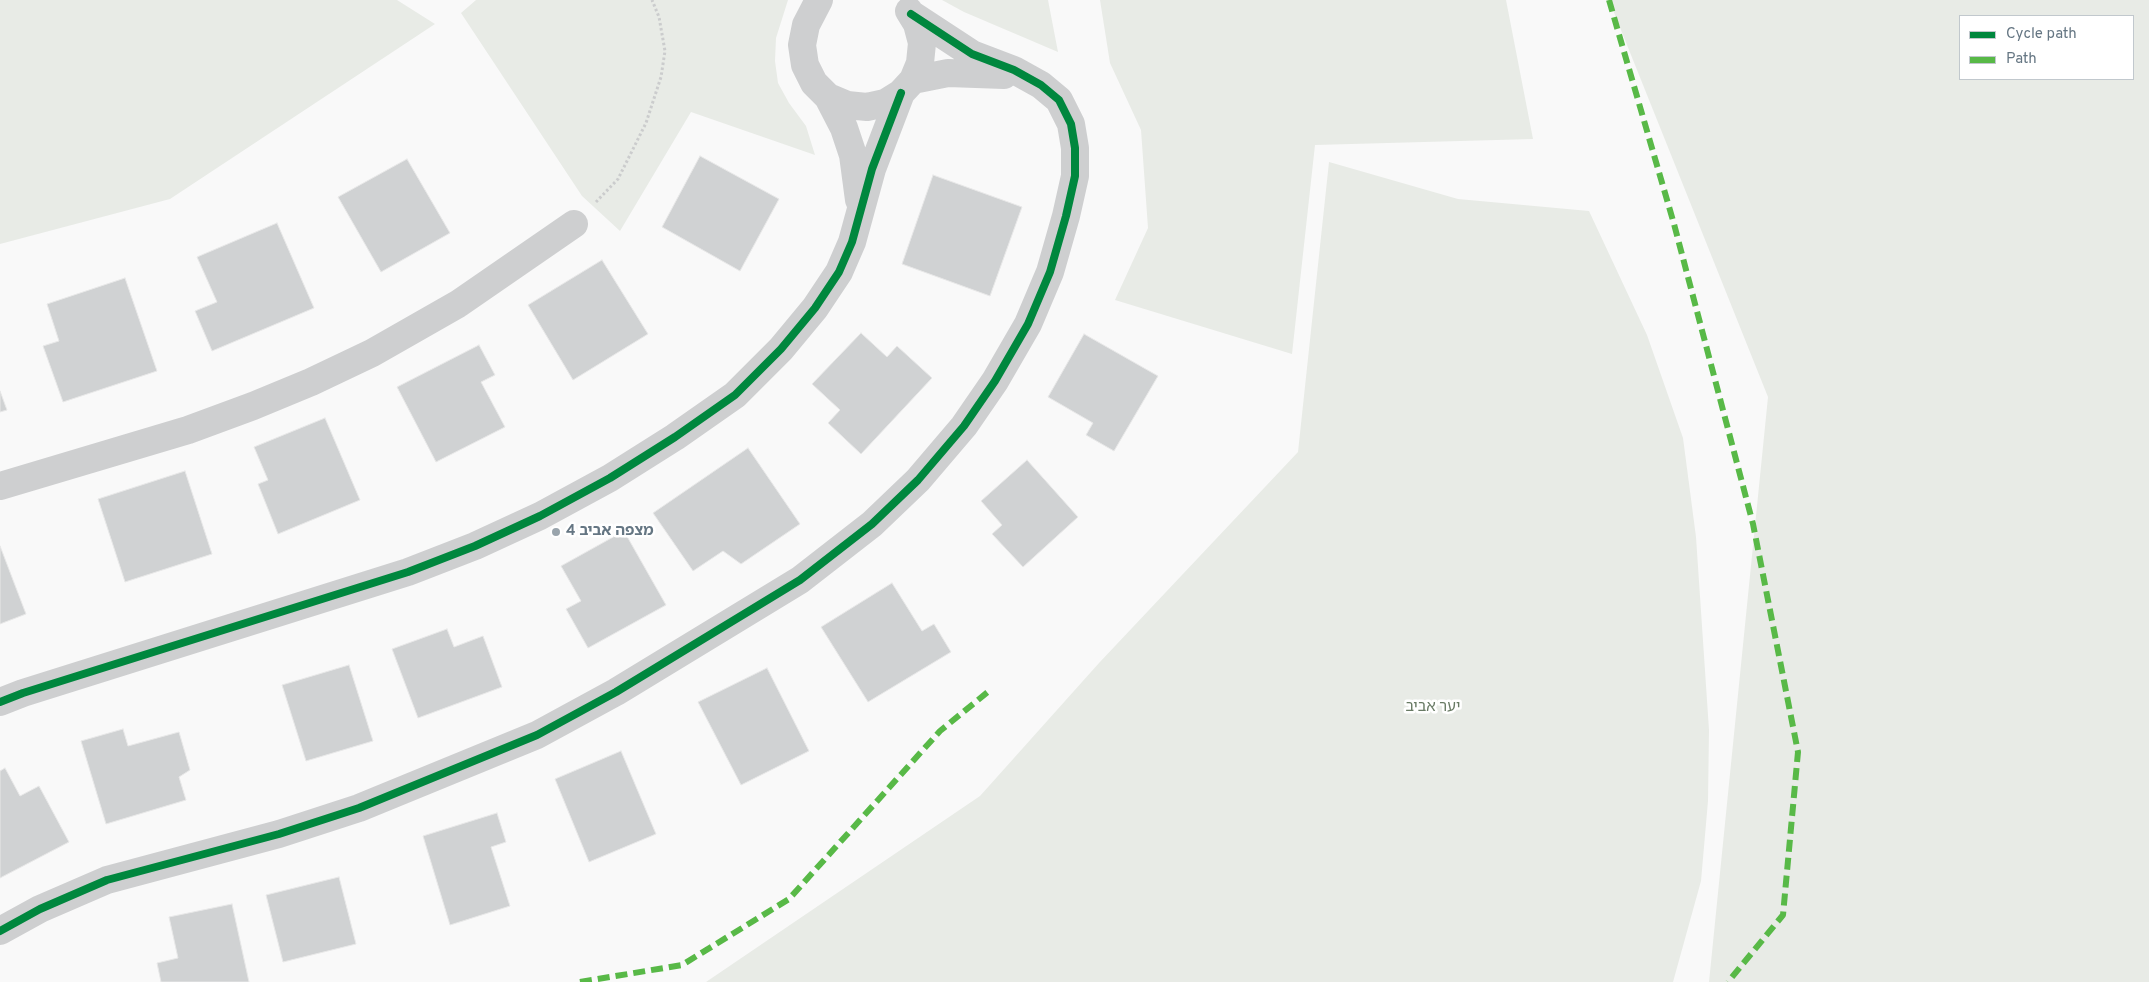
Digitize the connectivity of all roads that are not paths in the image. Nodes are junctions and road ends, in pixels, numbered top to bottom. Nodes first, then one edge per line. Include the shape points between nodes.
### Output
1 (820, 3) edge
2 (904, 7) edge
3 (1026, 76) junction
4 (907, 87) junction
5 (828, 97) junction
6 (860, 214) junction
7 (574, 224) road end
8 (0, 486) edge
9 (0, 702) edge
10 (0, 931) edge

1 - 5 street via 806,25 802,45 804,65 814,83
2 - 3 street via 972,54
2 - 4 street via 917,24 922,43 920,63
3 - 4 street via 948,74
3 - 10 street via 1059,100 1071,124 1075,148 1074,176 1066,216 1050,272 1028,324 964,426 918,480 872,524 800,580 705,640 537,735 359,808 279,834 107,880 40,909
4 - 5 street via 885,103 867,107 847,105
4 - 6 street via 872,169
5 - 6 street via 853,154
6 - 9 street via 839,272 781,349 736,395 610,478 540,516 408,572
7 - 8 street via 458,304 372,353 311,382 188,430

